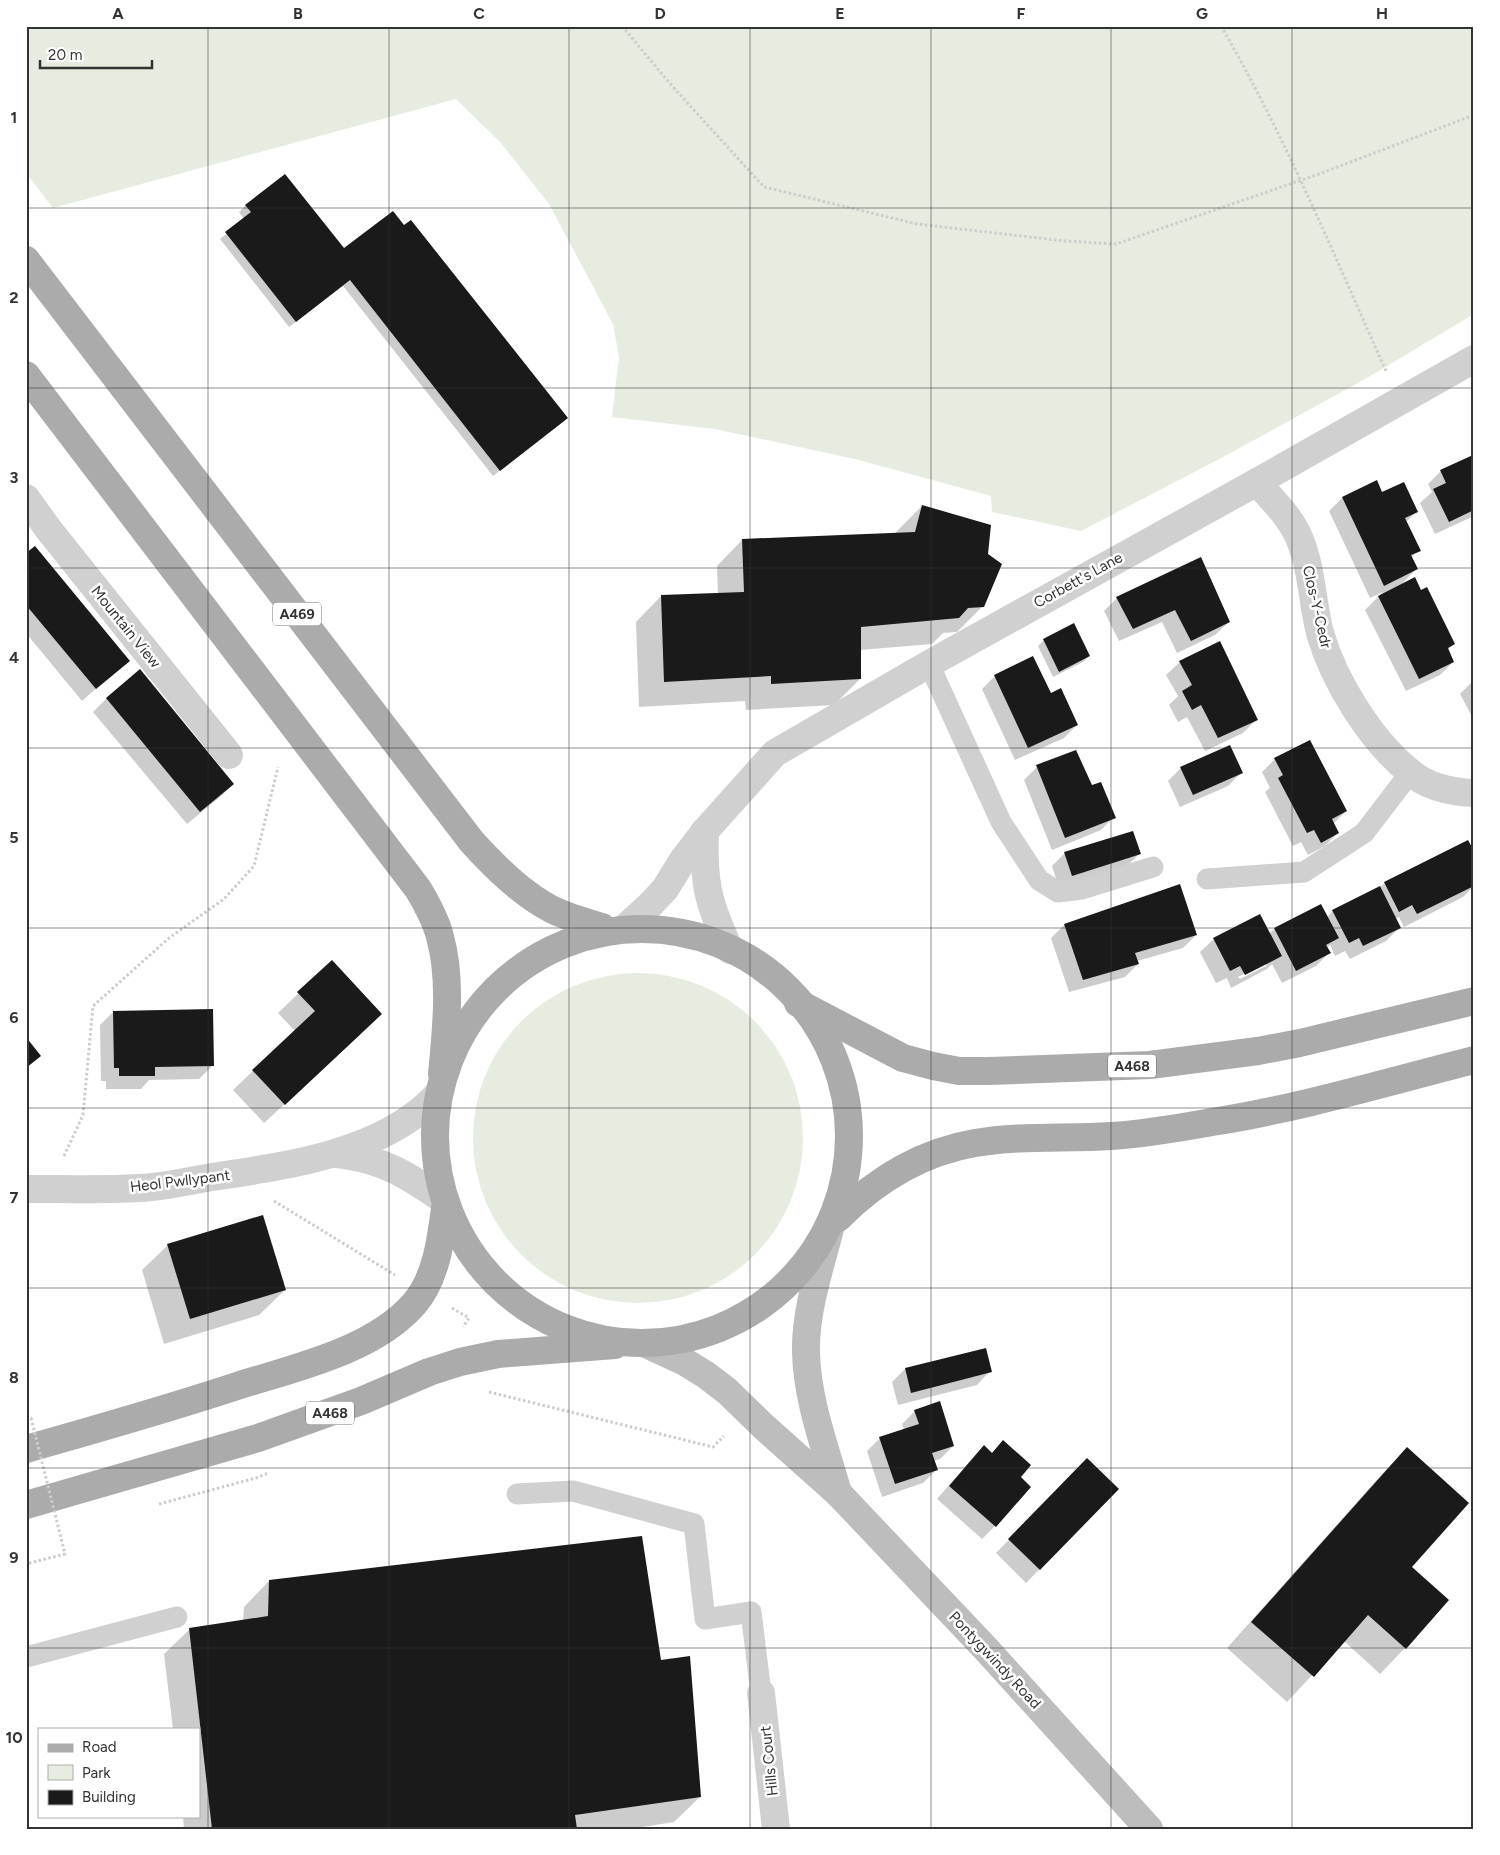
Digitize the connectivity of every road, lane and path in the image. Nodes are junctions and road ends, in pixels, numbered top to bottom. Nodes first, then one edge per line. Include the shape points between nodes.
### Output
1 (622, 26) edge
2 (1221, 26) edge
3 (1474, 115) edge
4 (1301, 180) junction
5 (26, 260) edge
6 (1474, 359) edge
7 (26, 375) edge
8 (1399, 402) junction
9 (1257, 482) junction
10 (26, 498) edge
11 (929, 664) junction
12 (229, 755) dead end
13 (278, 767) dead end
14 (1410, 773) junction
15 (1474, 793) edge
16 (705, 831) junction
17 (1153, 867) dead end
18 (1207, 878) dead end
19 (614, 927) junction
20 (730, 950) junction
21 (1474, 1001) edge
22 (798, 1003) junction
23 (1474, 1060) edge
24 (439, 1090) junction
25 (331, 1154) junction
26 (38, 1189) edge
27 (444, 1204) junction
28 (832, 1226) junction
29 (642, 1344) junction
30 (26, 1419) edge
31 (26, 1449) edge
32 (838, 1493) junction
33 (517, 1494) dead end
34 (26, 1505) edge
35 (26, 1564) edge
36 (176, 1618) dead end
37 (26, 1657) edge
38 (761, 1693) joint
39 (776, 1829) edge
40 (1149, 1829) edge

1 - 4 path via 764,187 917,224 1116,244
2 - 4 path
3 - 4 path
4 - 8 path
5 - 19 main road, A469 via 472,842 500,871 541,902 569,917
6 - 8 street, Corbett's Lane
7 - 24 main road via 418,889 436,922 444,955 446,1022
8 - 9 street, Corbett's Lane
9 - 11 street, Corbett's Lane
9 - 14 street, Clos-Y-Cedr via 1289,518 1300,539 1320,632 1350,701 1376,738
10 - 12 street, Mountain View
11 - 16 street, Corbett's Lane via 775,753
11 - 17 lane via 1001,822 1039,880 1058,892 1082,889
13 - 26 path via 254,866 224,899 169,938 93,1006 83,1115
14 - 15 street, Clos-Y-Cedr via 1432,785
14 - 18 lane via 1364,833 1304,872
16 - 19 street, Corbett's Lane via 665,889
16 - 20 street via 708,894
19 - 20 main road via 684,933
19 - 24 main road via 580,931 563,938 526,965 476,1028
20 - 22 main road via 764,971
21 - 22 main road, A468 via 1258,1051 1150,1065 988,1072 959,1071 903,1058
22 - 28 main road via 830,1061 851,1127 853,1163 846,1195
23 - 28 main road via 1290,1107 1213,1122 1113,1136 997,1140 955,1147 921,1159 881,1181 850,1206
24 - 25 street, Heol Pwllypant via 413,1117 388,1132 365,1144
24 - 27 main road via 432,1119 431,1149
25 - 26 street, Heol Pwllypant via 260,1170 142,1188
25 - 27 street, Heol Pwllypant via 390,1166 421,1184
27 - 29 main road via 474,1261 501,1286 561,1320 602,1335
27 - 31 main road via 436,1258 423,1292 402,1316 382,1331 320,1360
28 - 29 main road via 793,1274 747,1313 705,1334 671,1342
28 - 32 main road, Pontygwindy Road via 810,1312 806,1352 813,1402
29 - 32 main road, Pontygwindy Road via 685,1362 706,1375
29 - 34 main road, A468 via 498,1354 460,1362 258,1438
30 - 35 path, bridge via 31,1418 65,1554
32 - 40 main road, Pontygwindy Road via 986,1649
33 - 38 lane via 573,1490 694,1524 705,1619 752,1612
36 - 37 lane
38 - 39 street, Hills Court

